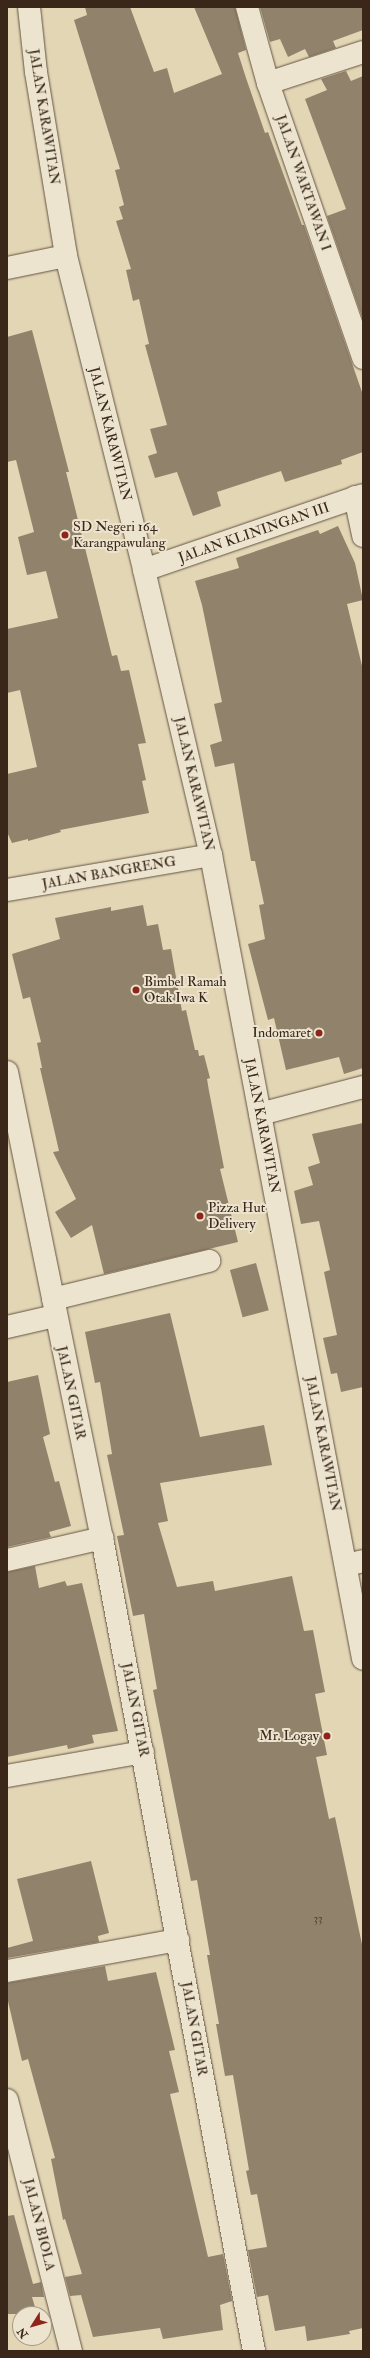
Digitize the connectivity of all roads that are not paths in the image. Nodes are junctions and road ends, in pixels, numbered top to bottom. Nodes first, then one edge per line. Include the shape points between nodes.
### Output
1 (29, 7) edge
2 (247, 7) edge
3 (363, 52) edge
4 (268, 83) junction
5 (66, 256) junction
6 (7, 268) edge
7 (363, 358) edge
8 (359, 496) edge
9 (363, 536) edge
10 (144, 570) junction
11 (211, 855) junction
12 (7, 890) edge
13 (7, 1072) edge
14 (363, 1087) edge
15 (260, 1114) junction
16 (209, 1261) dead end
17 (54, 1308) junction
18 (7, 1327) edge
19 (102, 1538) junction
20 (7, 1560) edge
21 (354, 1563) edge
22 (363, 1659) edge
23 (143, 1752) junction
24 (7, 1776) edge
25 (178, 1940) junction
26 (7, 1971) edge
27 (7, 2100) edge
28 (71, 2351) edge
29 (254, 2351) edge

1 - 5 street, JALAN KARAWITAN via 36,72
2 - 4 street, JALAN WARTAWAN I
3 - 4 street
4 - 7 street, JALAN WARTAWAN I
5 - 6 street
5 - 10 street, JALAN KARAWITAN
8 - 9 street
8 - 10 street, JALAN KLININGAN III
10 - 11 street, JALAN KARAWITAN
11 - 12 street, JALAN BANGRENG
11 - 15 street, JALAN KARAWITAN
13 - 17 street, JALAN GITAR
14 - 15 street
15 - 21 street, JALAN KARAWITAN
16 - 17 street
17 - 18 street
17 - 19 street, JALAN GITAR
19 - 20 street
19 - 23 street, JALAN GITAR
21 - 22 street, JALAN KARAWITAN
23 - 24 street
23 - 25 street, JALAN GITAR
25 - 26 street
25 - 29 street, JALAN GITAR
27 - 28 street, JALAN BIOLA

